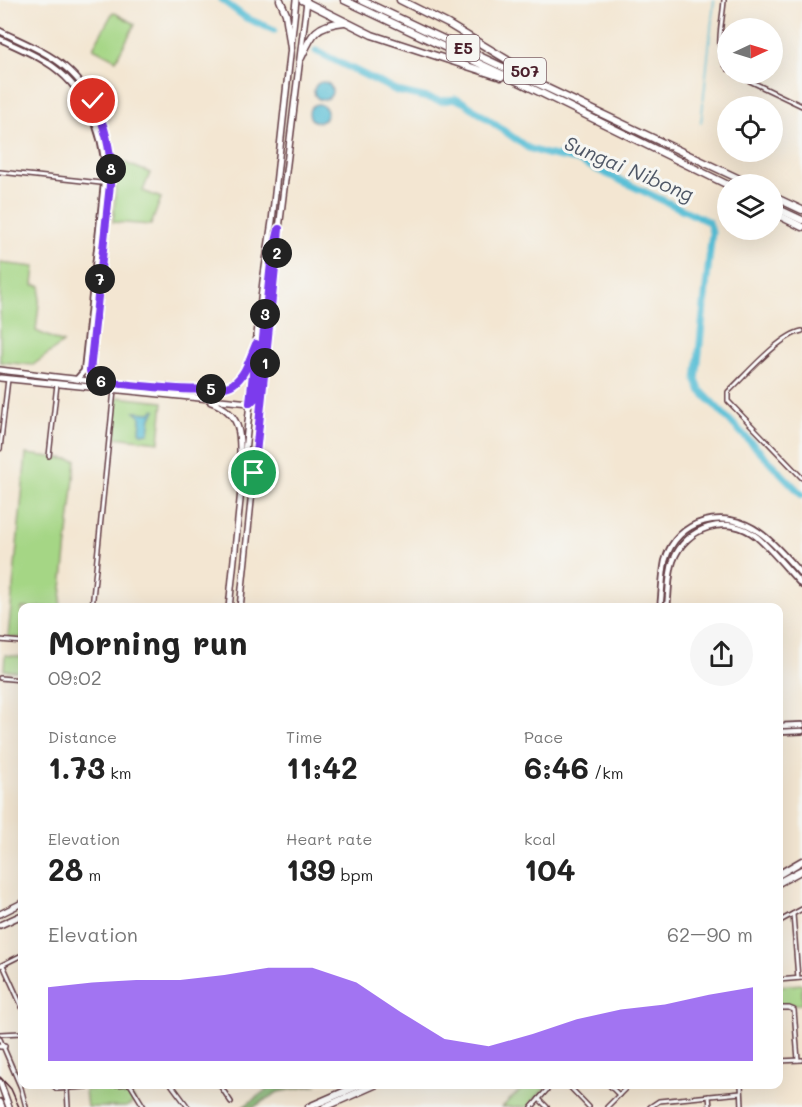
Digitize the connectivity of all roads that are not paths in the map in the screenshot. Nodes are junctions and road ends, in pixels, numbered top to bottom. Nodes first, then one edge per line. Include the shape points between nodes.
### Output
1 (280, 0) edge
2 (296, 0) edge
3 (344, 0) edge
4 (362, 0) edge
5 (400, 0) edge
6 (724, 0) edge
7 (305, 1) edge
8 (723, 18) edge
9 (344, 22) junction
10 (0, 31) edge
11 (0, 39) edge
12 (291, 48) junction
13 (301, 58) junction
14 (519, 82) junction
15 (756, 84) edge
16 (565, 96) junction
17 (93, 101) junction
18 (86, 106) junction
19 (802, 106) edge
20 (0, 171) edge
21 (729, 174) edge
22 (717, 180) edge
23 (104, 183) junction
24 (110, 184) junction
25 (783, 201) edge
26 (802, 210) edge
27 (783, 211) edge
28 (783, 218) edge
29 (802, 220) edge
30 (802, 227) edge
31 (279, 229) junction
32 (802, 331) edge
33 (256, 344) junction
34 (0, 370) edge
35 (0, 378) edge
36 (8, 379) junction
37 (77, 379) junction
38 (94, 381) junction
39 (57, 384) junction
40 (114, 390) junction
41 (203, 400) junction
42 (250, 403) junction
43 (0, 449) edge
44 (49, 456) dead end
45 (802, 478) edge
46 (240, 500) junction
47 (802, 575) edge
48 (802, 585) edge
49 (93, 603) edge
50 (230, 603) edge
51 (241, 603) edge
52 (661, 603) edge
53 (668, 603) edge
54 (0, 640) edge
55 (18, 642) edge
56 (0, 678) edge
57 (18, 680) edge
58 (802, 725) edge
59 (783, 726) edge
60 (802, 731) edge
61 (783, 732) edge
62 (802, 861) edge
63 (802, 870) edge
64 (783, 871) edge
65 (783, 880) edge
66 (18, 905) edge
67 (802, 909) edge
68 (0, 914) edge
69 (793, 914) junction
70 (18, 917) edge
71 (783, 919) edge
72 (0, 925) edge
73 (18, 957) edge
74 (2, 965) edge
75 (800, 978) edge
76 (783, 980) edge
77 (18, 999) edge
78 (783, 1008) edge
79 (18, 1034) edge
80 (0, 1036) edge
81 (2, 1046) edge
82 (800, 1060) edge
83 (783, 1061) edge
84 (18, 1081) edge
85 (0, 1082) edge
86 (21, 1089) edge
87 (57, 1089) edge
88 (67, 1089) joint
89 (132, 1089) edge
90 (175, 1089) edge
91 (222, 1089) edge
92 (350, 1089) edge
93 (366, 1089) edge
94 (548, 1089) edge
95 (572, 1089) edge
96 (613, 1089) edge
97 (625, 1089) edge
98 (741, 1089) edge
99 (741, 1093) junction
100 (619, 1095) junction
101 (709, 1096) junction
102 (539, 1099) junction
103 (0, 1102) edge
104 (231, 1102) dead end
105 (2, 1107) edge
106 (9, 1107) edge
107 (26, 1107) edge
108 (68, 1107) edge
109 (144, 1107) edge
110 (188, 1107) edge
111 (309, 1107) edge
112 (325, 1107) edge
113 (532, 1107) edge
114 (547, 1107) edge
115 (589, 1107) edge
116 (607, 1107) edge
117 (650, 1107) edge
118 (710, 1107) edge
119 (742, 1107) edge

1 - 12 highway
2 - 12 main road
3 - 14 highway, E5
4 - 16 highway, E5
5 - 16 highway, 507
6 - 8 street
7 - 9 highway, 507
7 - 13 main road
9 - 13 highway via 320,27
9 - 14 highway, 507 via 402,46
10 - 17 street via 65,67
11 - 18 street via 46,62 66,77
12 - 33 main road
13 - 31 main road
14 - 22 highway, E5
15 - 19 street
16 - 21 highway, E5
17 - 18 street
17 - 24 street via 111,155
18 - 23 street via 98,128 105,156
20 - 23 street
23 - 24 street
23 - 37 street via 84,371
24 - 38 street via 90,371
25 - 26 highway
27 - 29 highway
28 - 30 highway
31 - 42 main road via 271,263 257,396
31 - 51 main road
32 - 45 street via 781,341 727,395
33 - 38 main road via 242,376 228,387 167,388
33 - 42 main road
34 - 37 main road
35 - 36 main road
36 - 39 main road
36 - 43 street
37 - 38 main road
39 - 40 main road
39 - 44 street
40 - 41 main road
40 - 49 street
41 - 42 main road
41 - 46 main road via 235,418 239,430
42 - 46 main road
46 - 50 main road
47 - 52 street via 762,533 738,521 717,518 696,524 678,538 665,562
48 - 53 street via 757,537 719,525 699,530 678,549 672,564
54 - 55 street
56 - 57 street
58 - 59 street
60 - 61 street
62 - 64 highway
63 - 65 highway
66 - 68 main road
67 - 69 street
69 - 71 street
69 - 75 street
70 - 72 main road
73 - 74 street
74 - 77 street
75 - 76 street
78 - 82 street via 795,1013
79 - 80 street
80 - 81 street
81 - 84 street
82 - 83 street
85 - 106 main road
86 - 107 street
87 - 88 street
88 - 108 street
89 - 109 street
90 - 110 street
91 - 104 street
92 - 111 highway
93 - 112 highway
94 - 102 street
95 - 115 street
96 - 100 street
97 - 100 street
98 - 99 street
99 - 101 street
99 - 119 street
100 - 116 street
101 - 117 street via 659,1101
101 - 118 street
102 - 113 street
102 - 114 street
103 - 105 main road

